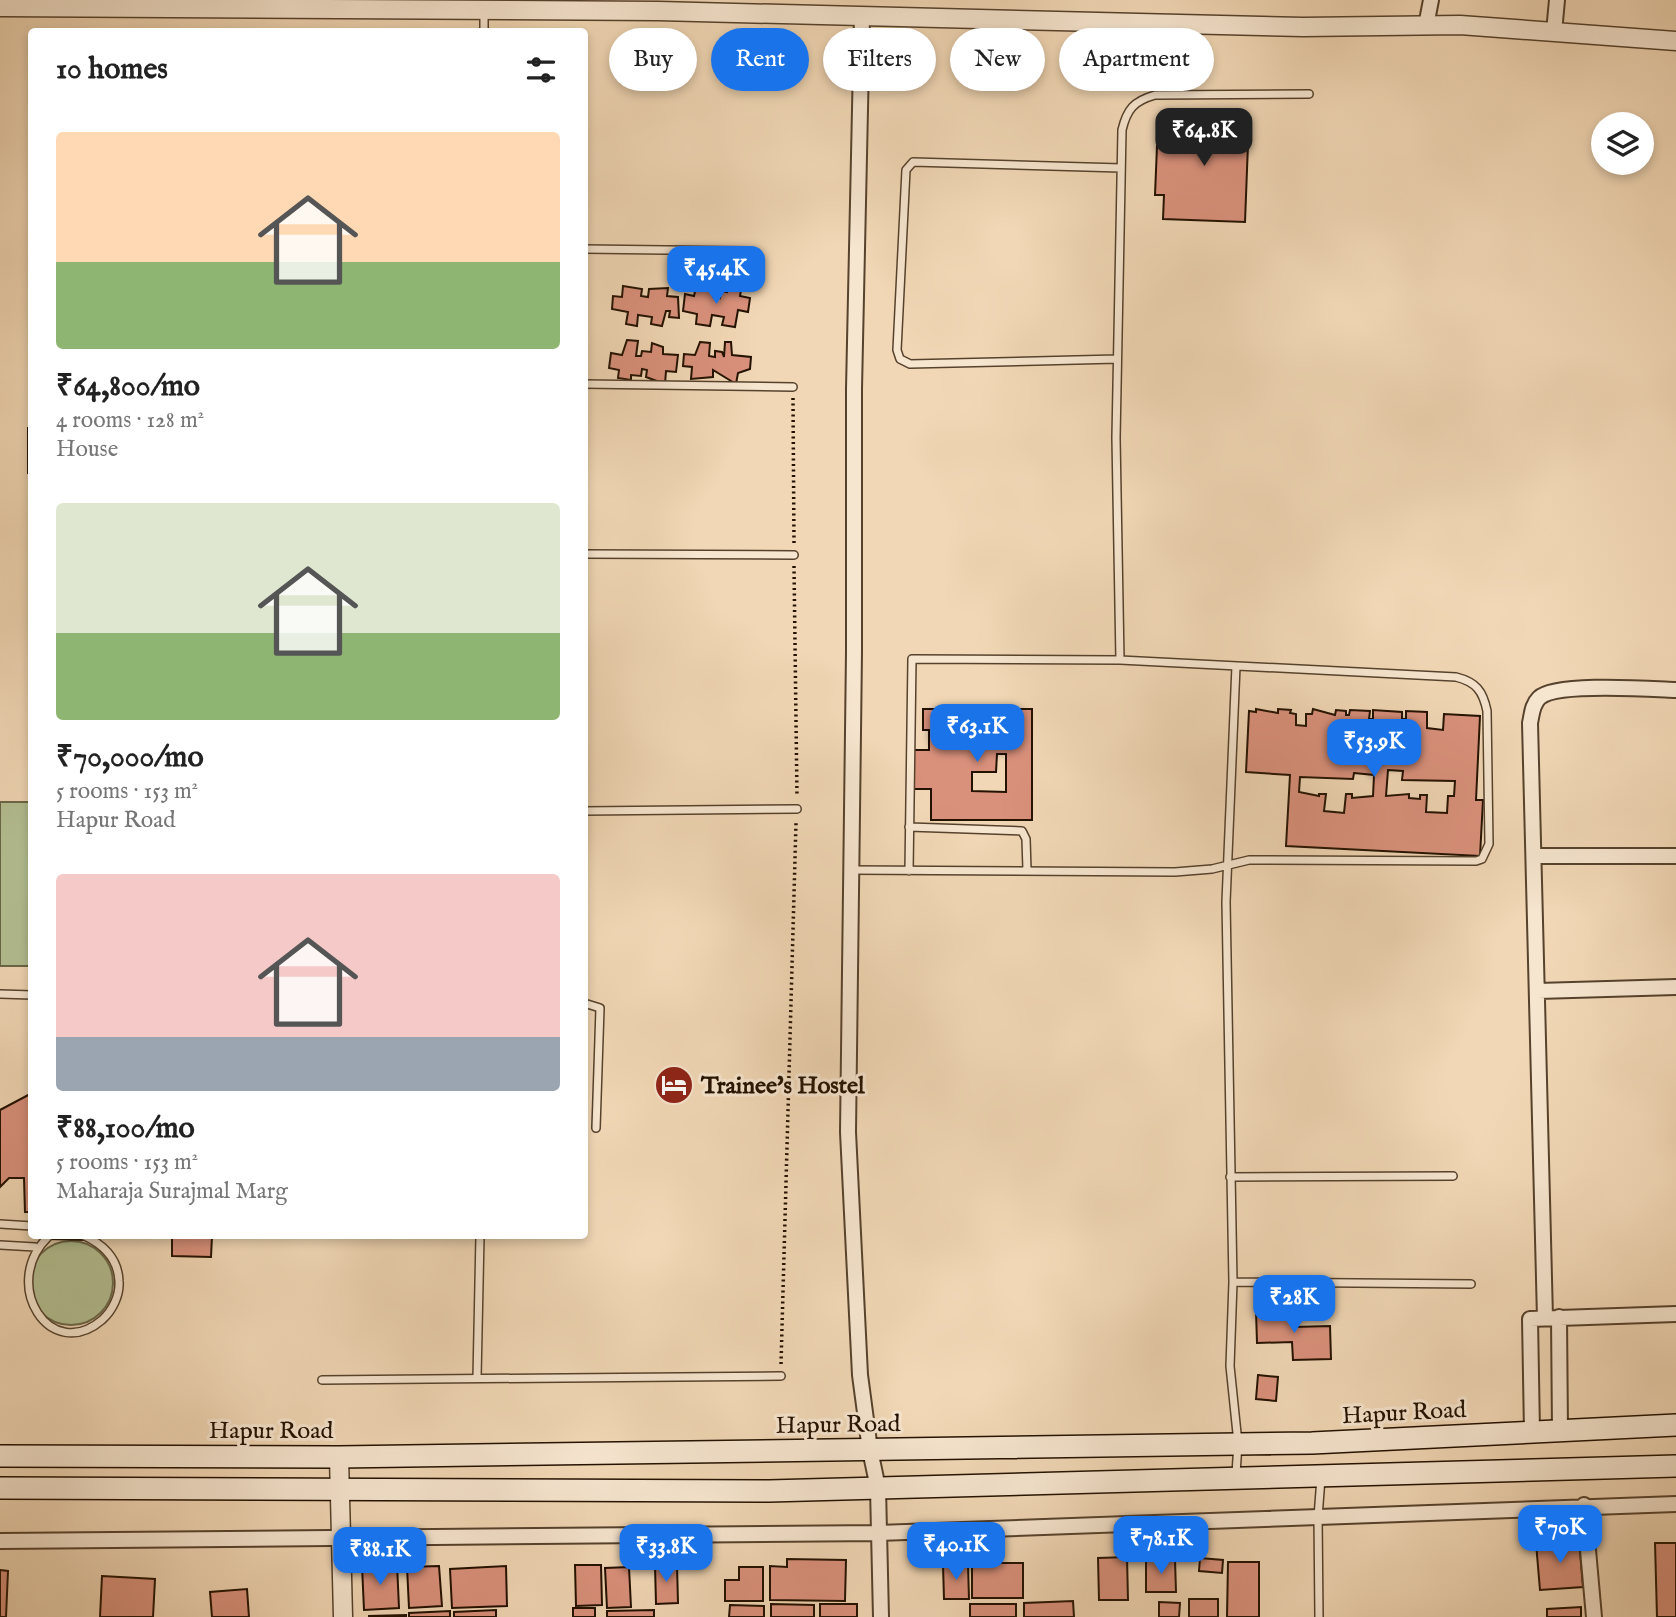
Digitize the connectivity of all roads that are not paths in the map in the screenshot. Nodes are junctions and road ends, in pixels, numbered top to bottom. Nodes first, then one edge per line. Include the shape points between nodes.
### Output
1 (1431, 0) edge
2 (1558, 0) edge
3 (0, 8) edge
4 (484, 10) junction
5 (862, 16) junction
6 (1426, 26) junction
7 (484, 28) edge
8 (1554, 32) junction
9 (1676, 41) edge
10 (1309, 94) dead end
11 (1121, 168) junction
12 (588, 249) edge
13 (748, 251) dead end
14 (1117, 359) junction
15 (588, 384) edge
16 (793, 387) road end
17 (588, 554) edge
18 (794, 555) road end
19 (1120, 660) junction
20 (1236, 666) junction
21 (1676, 690) edge
22 (797, 809) road end
23 (588, 811) edge
24 (909, 827) junction
25 (1535, 856) junction
26 (1676, 856) edge
27 (1229, 863) junction
28 (851, 870) junction
29 (1027, 870) junction
30 (909, 871) junction
31 (1676, 988) edge
32 (1538, 992) junction
33 (0, 994) edge
34 (28, 995) edge
35 (588, 1004) edge
36 (596, 1128) dead end
37 (1453, 1176) dead end
38 (1230, 1177) junction
39 (0, 1224) edge
40 (28, 1226) edge
41 (45, 1239) edge
42 (90, 1239) edge
43 (480, 1239) edge
44 (0, 1245) edge
45 (35, 1247) junction
46 (1233, 1282) junction
47 (1471, 1284) dead end
48 (1676, 1314) edge
49 (1552, 1317) junction
50 (781, 1376) road end
51 (477, 1378) junction
52 (322, 1380) dead end
53 (1676, 1425) edge
54 (1560, 1431) junction
55 (1531, 1432) junction
56 (1238, 1443) junction
57 (870, 1450) junction
58 (0, 1455) edge
59 (339, 1457) junction
60 (1676, 1466) edge
61 (1321, 1476) junction
62 (1236, 1478) junction
63 (0, 1488) edge
64 (878, 1488) junction
65 (342, 1489) junction
66 (1676, 1504) edge
67 (1584, 1505) junction
68 (1318, 1517) junction
69 (878, 1533) junction
70 (342, 1538) junction
71 (0, 1541) edge
72 (343, 1617) edge
73 (881, 1617) edge
74 (1319, 1617) edge
75 (1594, 1617) edge

1 - 6 street
2 - 8 street
3 - 4 street
4 - 5 street
4 - 7 lane
5 - 6 street
5 - 28 street via 853,389
6 - 8 street
8 - 9 street
10 - 11 lane via 1155,95 1139,100 1127,112 1122,130
11 - 14 lane
11 - 14 lane via 913,162 906,170 897,350 900,359 910,364
12 - 13 lane
14 - 19 lane
15 - 16 lane
17 - 18 lane
19 - 20 lane
19 - 24 lane via 912,659
20 - 27 lane
20 - 27 lane via 1456,677 1475,684 1487,711 1489,845 1476,861
21 - 25 street via 1581,688 1548,692 1539,698 1530,723
22 - 23 lane
24 - 29 lane via 1022,831
24 - 30 lane
25 - 26 street
25 - 32 street
27 - 29 lane via 1175,872
27 - 38 lane
28 - 30 lane
28 - 57 street via 848,1132 860,1375
29 - 30 lane
31 - 32 street
32 - 49 street
33 - 34 lane
35 - 36 lane via 600,1008
37 - 38 lane
38 - 46 lane
39 - 40 lane
41 - 45 lane
42 - 45 lane via 106,1249 119,1284 105,1318 83,1330 58,1331 28,1310 21,1273
43 - 51 lane
44 - 45 lane
46 - 47 lane
46 - 56 lane via 1230,1366
48 - 49 street
49 - 54 street
49 - 55 street via 1530,1319
50 - 51 lane
51 - 52 lane
53 - 54 main road, Hapur Road
54 - 55 main road, Hapur Road
55 - 56 main road, Hapur Road
56 - 57 main road, Hapur Road
56 - 62 lane
57 - 59 main road, Hapur Road
57 - 64 street
58 - 59 main road, Hapur Road
59 - 65 street
60 - 61 main road
61 - 62 main road
61 - 68 lane
62 - 64 main road
63 - 65 main road
64 - 65 main road
64 - 69 street
65 - 70 street
66 - 67 street
67 - 68 street
67 - 75 street
68 - 69 street
68 - 74 lane
69 - 70 street
69 - 73 street
70 - 71 street
70 - 72 street

